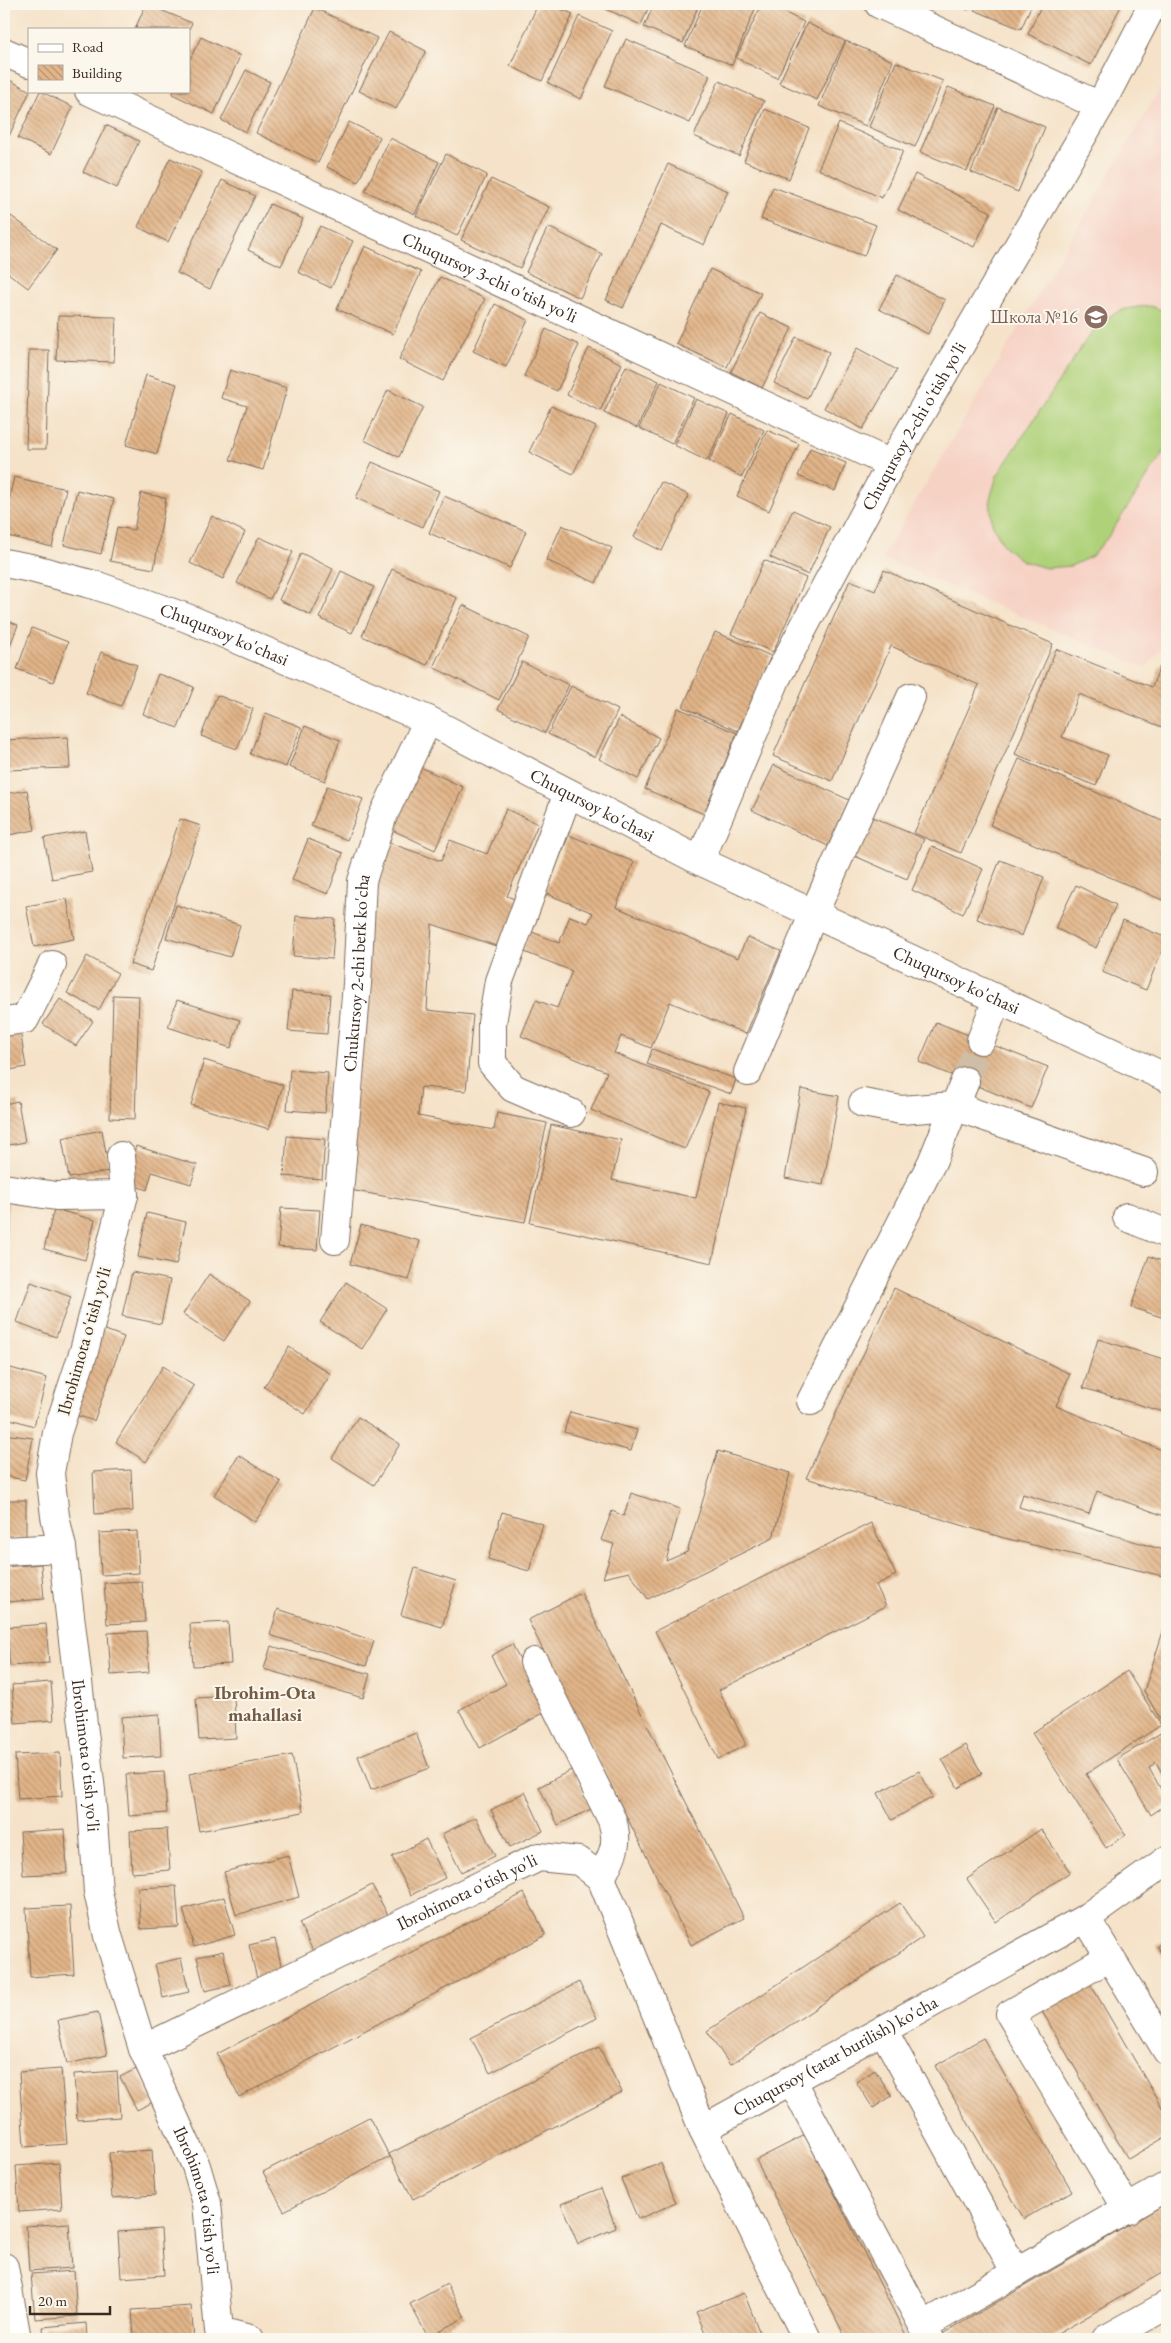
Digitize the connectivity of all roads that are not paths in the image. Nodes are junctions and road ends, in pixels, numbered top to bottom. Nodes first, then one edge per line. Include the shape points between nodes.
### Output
1 (879, 4) edge
2 (1154, 4) edge
3 (4, 52) edge
4 (28, 63) edge
5 (91, 92) edge
6 (1100, 106) junction
7 (891, 464) junction
8 (4, 563) edge
9 (911, 697) dead end
10 (428, 720) junction
11 (568, 793) junction
12 (700, 861) junction
13 (814, 915) junction
14 (52, 965) dead end
15 (997, 1000) junction
16 (4, 1022) edge
17 (981, 1040) tunnel mouth
18 (748, 1072) dead end
19 (1167, 1078) edge
20 (965, 1080) tunnel mouth
21 (864, 1103) dead end
22 (954, 1106) junction
23 (571, 1113) dead end
24 (122, 1156) dead end
25 (1144, 1172) dead end
26 (4, 1188) edge
27 (124, 1195) junction
28 (1127, 1218) dead end
29 (1167, 1234) edge
30 (335, 1240) dead end
31 (811, 1401) dead end
32 (62, 1548) junction
33 (4, 1551) edge
34 (534, 1662) dead end
35 (1167, 1860) edge
36 (602, 1878) junction
37 (1086, 1918) junction
38 (1110, 1957) junction
39 (883, 2030) junction
40 (143, 2049) junction
41 (1167, 2051) edge
42 (791, 2080) junction
43 (703, 2129) junction
44 (1167, 2186) edge
45 (1128, 2210) junction
46 (4, 2267) edge
47 (1016, 2273) junction
48 (1167, 2305) edge
49 (927, 2332) edge
50 (218, 2335) edge
51 (18, 2339) edge
52 (250, 2339) edge
53 (807, 2339) edge
54 (1106, 2339) edge

1 - 6 street
2 - 6 street, Chuqursoy 2-chi o'tish yo'li
3 - 4 street
5 - 7 street, Chuqursoy 3-chi o'tish yo'li
6 - 7 street, Chuqursoy 2-chi o'tish yo'li
7 - 12 street, Chuqursoy 2-chi o'tish yo'li via 776,678
8 - 10 street, Chuqursoy ko'chasi via 98,586 187,618
9 - 13 street
10 - 11 street, Chuqursoy ko'chasi
10 - 30 street, Chukursoy 2-chi berk ko'cha via 382,818 362,881 357,984
11 - 12 street, Chuqursoy ko'chasi
11 - 23 street via 500,981 492,1023 492,1063 513,1088
12 - 13 street, Chuqursoy ko'chasi
13 - 15 street, Chuqursoy ko'chasi
13 - 18 street
14 - 16 street via 25,1019
15 - 17 street
15 - 19 street, Chuqursoy ko'chasi
20 - 22 street
21 - 22 street via 902,1110
22 - 25 street
22 - 31 street via 932,1162
24 - 27 street, Ibrohimota o'tish yo'li
26 - 27 street via 56,1196
27 - 32 street, Ibrohimota o'tish yo'li via 84,1351 57,1432 50,1472
28 - 29 street
32 - 33 street
32 - 40 street, Ibrohimota o'tish yo'li via 92,1791 98,1892 108,1936
34 - 36 street via 616,1830 616,1848
35 - 37 street, Chuqursoy (tatar burilish) ko'cha
36 - 40 street, Ibrohimota o'tish yo'li via 579,1861 539,1857
36 - 43 street
37 - 38 street
37 - 39 street, Chuqursoy (tatar burilish) ko'cha
38 - 41 street
38 - 45 street via 1010,2014
39 - 42 street, Chuqursoy (tatar burilish) ko'cha
39 - 47 street
40 - 50 street, Ibrohimota o'tish yo'li via 196,2166 207,2203
42 - 43 street, Chuqursoy (tatar burilish) ko'cha
42 - 49 street
43 - 53 street
44 - 45 street
45 - 47 street
46 - 51 street
47 - 49 street
48 - 54 street
50 - 52 street, Ibrohimota o'tish yo'li

